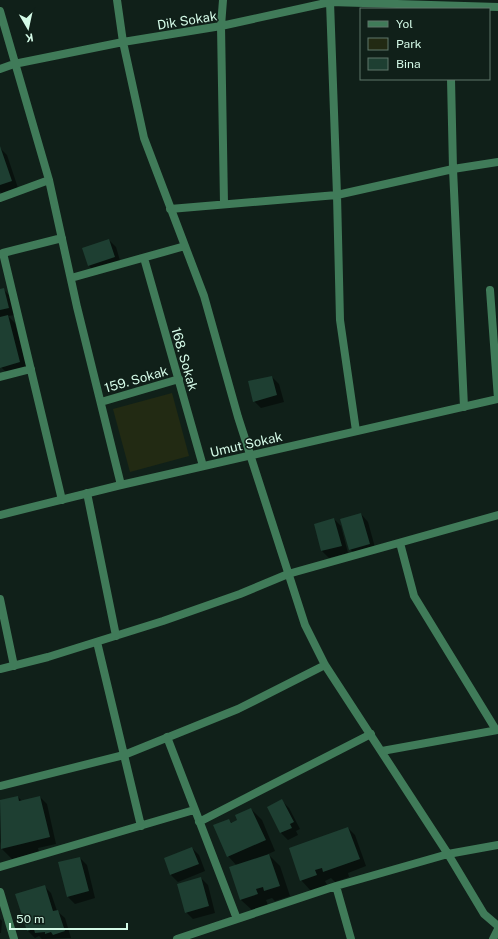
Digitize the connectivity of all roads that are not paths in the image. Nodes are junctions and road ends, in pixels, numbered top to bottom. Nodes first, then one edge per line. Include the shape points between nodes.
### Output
1 (116, 0) edge
2 (223, 0) edge
3 (330, 2) junction
4 (449, 7) edge
5 (498, 8) edge
6 (0, 11) edge
7 (221, 26) junction
8 (123, 42) junction
9 (14, 64) junction
10 (0, 69) edge
11 (451, 80) edge
12 (498, 162) edge
13 (453, 169) junction
14 (49, 180) junction
15 (337, 195) junction
16 (0, 198) edge
17 (224, 204) junction
18 (170, 209) junction
19 (62, 238) junction
20 (185, 246) junction
21 (144, 258) junction
22 (70, 278) junction
23 (490, 290) dead end
24 (31, 369) junction
25 (0, 377) edge
26 (179, 379) junction
27 (498, 399) edge
28 (101, 402) junction
29 (464, 407) junction
30 (356, 431) junction
31 (250, 455) junction
32 (203, 466) junction
33 (121, 485) junction
34 (87, 493) junction
35 (62, 500) junction
36 (0, 515) edge
37 (498, 516) edge
38 (400, 543) junction
39 (288, 574) junction
40 (0, 599) edge
41 (116, 636) junction
42 (97, 642) junction
43 (325, 665) junction
44 (14, 666) junction
45 (0, 669) edge
46 (497, 730) edge
47 (371, 734) junction
48 (167, 738) junction
49 (382, 751) junction
50 (124, 754) junction
51 (0, 786) edge
52 (194, 810) junction
53 (199, 822) junction
54 (141, 826) junction
55 (498, 845) edge
56 (448, 854) junction
57 (0, 867) edge
58 (336, 886) junction
59 (0, 892) edge
60 (236, 919) junction
61 (498, 926) edge
62 (498, 929) edge
63 (14, 939) edge
64 (177, 939) edge
65 (351, 939) edge
66 (492, 939) edge

1 - 8 street
2 - 7 street
3 - 4 street, Dik Sokak
3 - 7 street, Dik Sokak
3 - 15 street
4 - 5 street, Dik Sokak
6 - 9 street
7 - 8 street, Dik Sokak
7 - 17 street
8 - 9 street, Dik Sokak
8 - 18 street via 144,138
9 - 10 street, Dik Sokak
9 - 14 street
11 - 13 street
12 - 13 street
13 - 15 street
13 - 29 street
14 - 16 street
14 - 19 street
15 - 17 street
15 - 30 street via 340,320
17 - 18 street
18 - 20 street
19 - 22 street
19 - 24 street via 3,253
20 - 21 street
20 - 31 street via 204,296
21 - 22 street
21 - 26 street, 168. Sokak
22 - 28 street
23 - 27 street
24 - 25 street
24 - 35 street
26 - 28 street, 159. Sokak
26 - 32 street, 168. Sokak
27 - 29 street, Umut Sokak
28 - 33 street
29 - 30 street, Umut Sokak
30 - 31 street, Umut Sokak
31 - 32 street, Umut Sokak
31 - 39 street
32 - 33 street, Umut Sokak
33 - 34 street, Umut Sokak
34 - 35 street, Umut Sokak
34 - 41 street
35 - 36 street, Umut Sokak
37 - 38 street
38 - 39 street
38 - 46 street via 414,596
39 - 41 street via 233,597
39 - 43 street via 305,626
40 - 44 street
41 - 42 street
42 - 44 street
42 - 50 street
43 - 47 street
43 - 48 street via 238,709
44 - 45 street
46 - 49 street
47 - 49 street
47 - 53 street
48 - 50 street
48 - 52 street
49 - 56 street
50 - 51 street
50 - 54 street
52 - 53 street
52 - 54 street
53 - 60 street
54 - 57 street
55 - 56 street
56 - 58 street
56 - 61 street via 484,914
58 - 60 street
58 - 65 street
59 - 63 street
60 - 64 street
62 - 66 street

